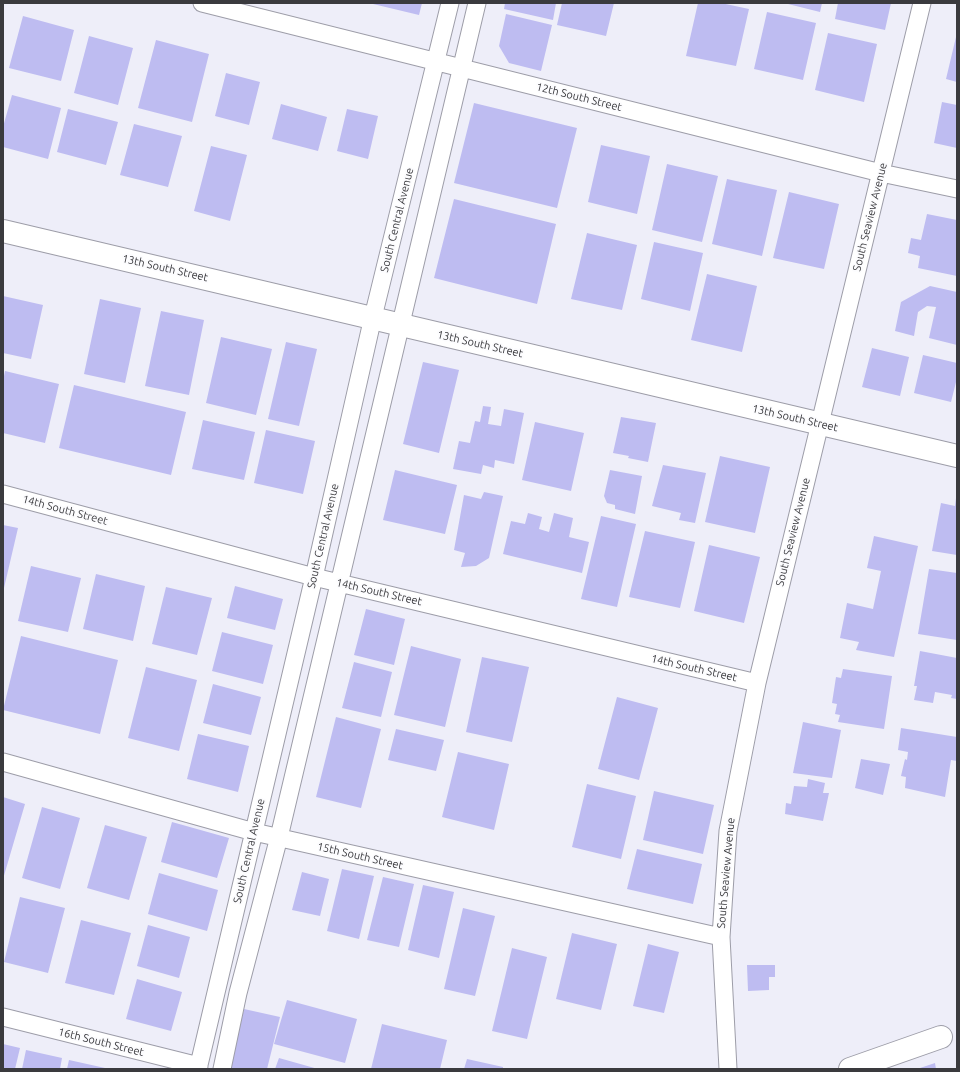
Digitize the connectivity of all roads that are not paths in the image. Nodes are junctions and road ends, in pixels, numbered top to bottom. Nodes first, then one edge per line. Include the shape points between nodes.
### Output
1 (202, 3) edge
2 (450, 3) edge
3 (477, 3) edge
4 (922, 3) edge
5 (436, 61) junction
6 (462, 67) junction
7 (881, 173) junction
8 (957, 190) edge
9 (3, 231) edge
10 (373, 317) junction
11 (400, 325) junction
12 (820, 424) junction
13 (957, 456) edge
14 (3, 494) edge
15 (314, 577) junction
16 (339, 583) junction
17 (757, 683) junction
18 (3, 762) edge
19 (254, 832) junction
20 (279, 838) junction
21 (721, 937) junction
22 (3, 1017) edge
23 (942, 1037) dead end
24 (198, 1068) edge
25 (222, 1069) edge
26 (728, 1069) edge
27 (850, 1069) edge

1 - 5 street, 12th South Street
2 - 5 street, South Central Avenue
3 - 6 street
4 - 7 street, South Seaview Avenue
5 - 6 street, 12th South Street
5 - 10 street, South Central Avenue
6 - 7 street, 12th South Street
6 - 11 street
7 - 8 street, 12th South Street
7 - 12 street, South Seaview Avenue
9 - 10 street, 13th South Street
10 - 11 street, 13th South Street
10 - 15 street, South Central Avenue
11 - 12 street, 13th South Street
11 - 16 street
12 - 13 street, 13th South Street
12 - 17 street, South Seaview Avenue
14 - 15 street, 14th South Street
15 - 16 street, 14th South Street
15 - 19 street, South Central Avenue
16 - 17 street, 14th South Street
16 - 20 street
17 - 21 street, South Seaview Avenue via 728,830
18 - 19 street, 15th South Street
19 - 20 street, 15th South Street
19 - 24 street, South Central Avenue
20 - 21 street, 15th South Street
20 - 25 street via 238,993
21 - 26 street, South Seaview Avenue
22 - 24 street, 16th South Street
23 - 27 street

